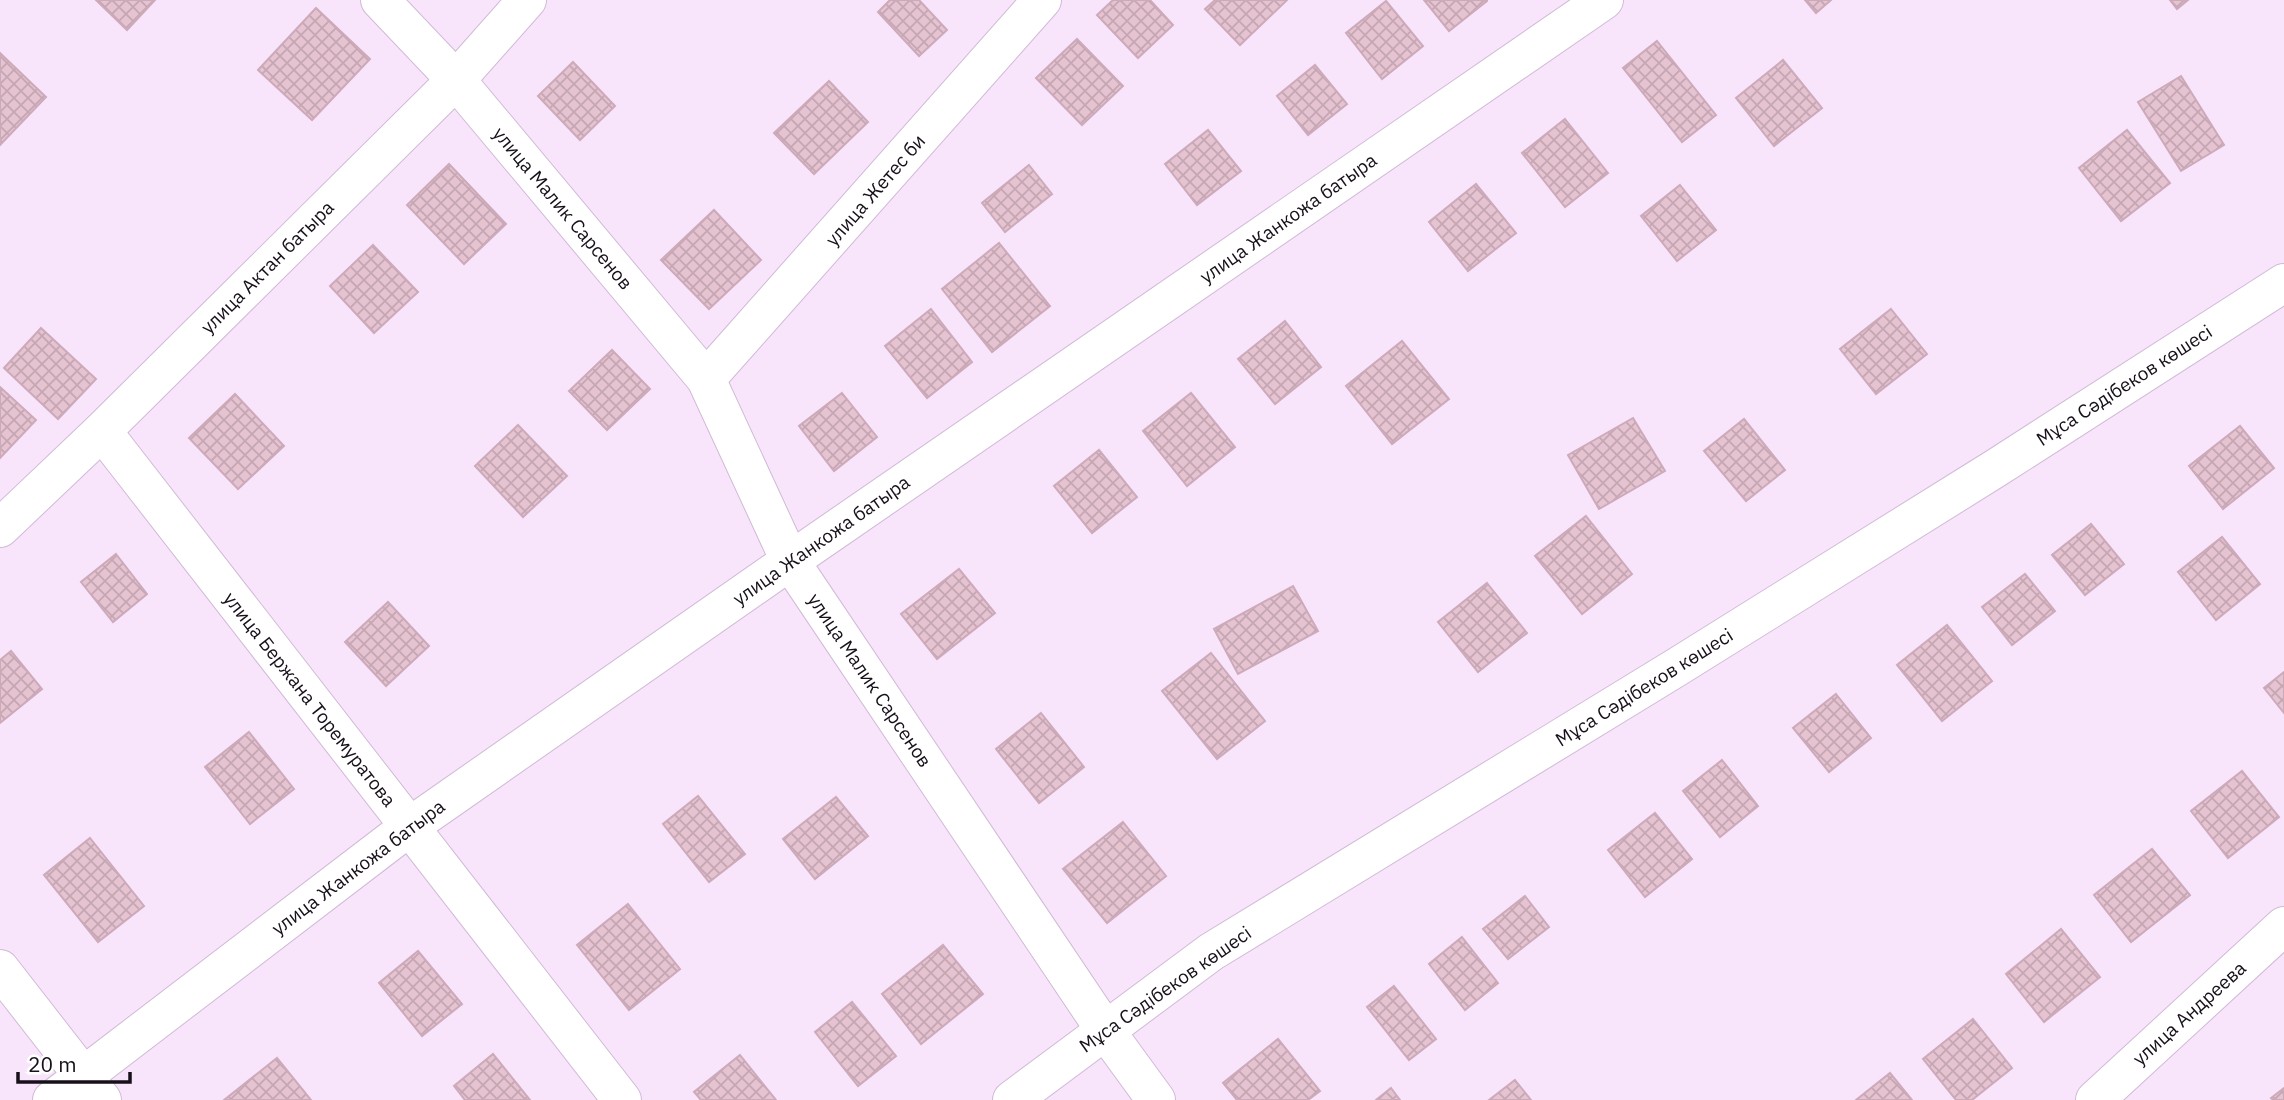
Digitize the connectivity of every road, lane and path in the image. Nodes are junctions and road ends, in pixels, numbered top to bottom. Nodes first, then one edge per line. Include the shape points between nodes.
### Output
1 (380, 0) edge
2 (527, 0) edge
3 (1042, 0) edge
4 (1604, 0) edge
5 (456, 80) junction
6 (2284, 283) edge
7 (706, 379) junction
8 (102, 431) junction
9 (0, 528) edge
10 (790, 561) junction
11 (409, 827) junction
12 (2284, 926) edge
13 (0, 969) edge
14 (1105, 1030) junction
15 (92, 1088) edge
16 (52, 1100) edge
17 (622, 1100) edge
18 (1012, 1100) edge
19 (1156, 1100) edge
20 (2095, 1100) edge

1 - 5 street, улица Малик Сарсенов
2 - 5 street, улица Актан батыра
3 - 7 street, улица Жетес би
4 - 10 street, улица Жанкожа батыра
5 - 7 street, улица Малик Сарсенов
5 - 8 street, улица Актан батыра
6 - 14 street, Мұса Сәдібеков көшесі via 1725,637 1211,952
7 - 10 street, улица Малик Сарсенов
8 - 9 street, улица Актан батыра
8 - 11 street, улица Бержана Торемуратова
10 - 11 street, улица Жанкожа батыра
10 - 14 street, улица Малик Сарсенов
11 - 15 street, улица Жанкожа батыра
11 - 17 street, улица Бержана Торемуратова
12 - 20 street, улица Андреева
13 - 15 street
14 - 18 street, Мұса Сәдібеков көшесі
14 - 19 street, улица Малик Сарсенов
15 - 16 street, улица Жанкожа батыра

